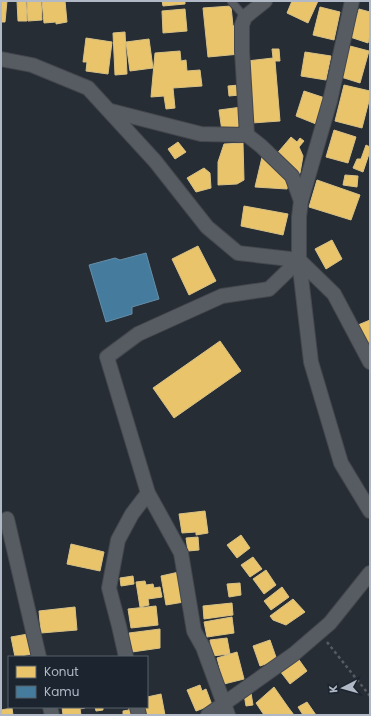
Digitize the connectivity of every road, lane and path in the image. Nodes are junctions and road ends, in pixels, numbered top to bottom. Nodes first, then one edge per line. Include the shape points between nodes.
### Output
1 (231, 1) edge
2 (352, 1) edge
3 (262, 3) edge
4 (245, 17) junction
5 (1, 59) edge
6 (111, 111) junction
7 (247, 135) junction
8 (301, 201) junction
9 (299, 260) junction
10 (370, 362) edge
11 (148, 493) junction
12 (370, 511) edge
13 (7, 519) dead end
14 (370, 574) edge
15 (319, 632) junction
16 (38, 656) edge
17 (126, 656) edge
18 (370, 696) edge
19 (226, 710) edge
20 (208, 715) edge

1 - 4 lane
2 - 8 street via 330,101
3 - 4 street
4 - 7 street via 242,25 242,50
5 - 6 street via 32,65 88,88
6 - 7 street via 201,134
6 - 9 street via 155,161 207,227 238,253
7 - 8 street via 292,176
8 - 9 street
9 - 10 street via 334,294
9 - 11 street via 269,289 222,296 138,334 107,356
9 - 12 street via 311,362 341,463
11 - 17 street via 132,514 118,540 109,588
11 - 19 street via 181,552 194,631 203,647
13 - 16 street
14 - 15 street via 330,623
15 - 18 path
15 - 19 street
19 - 20 street

